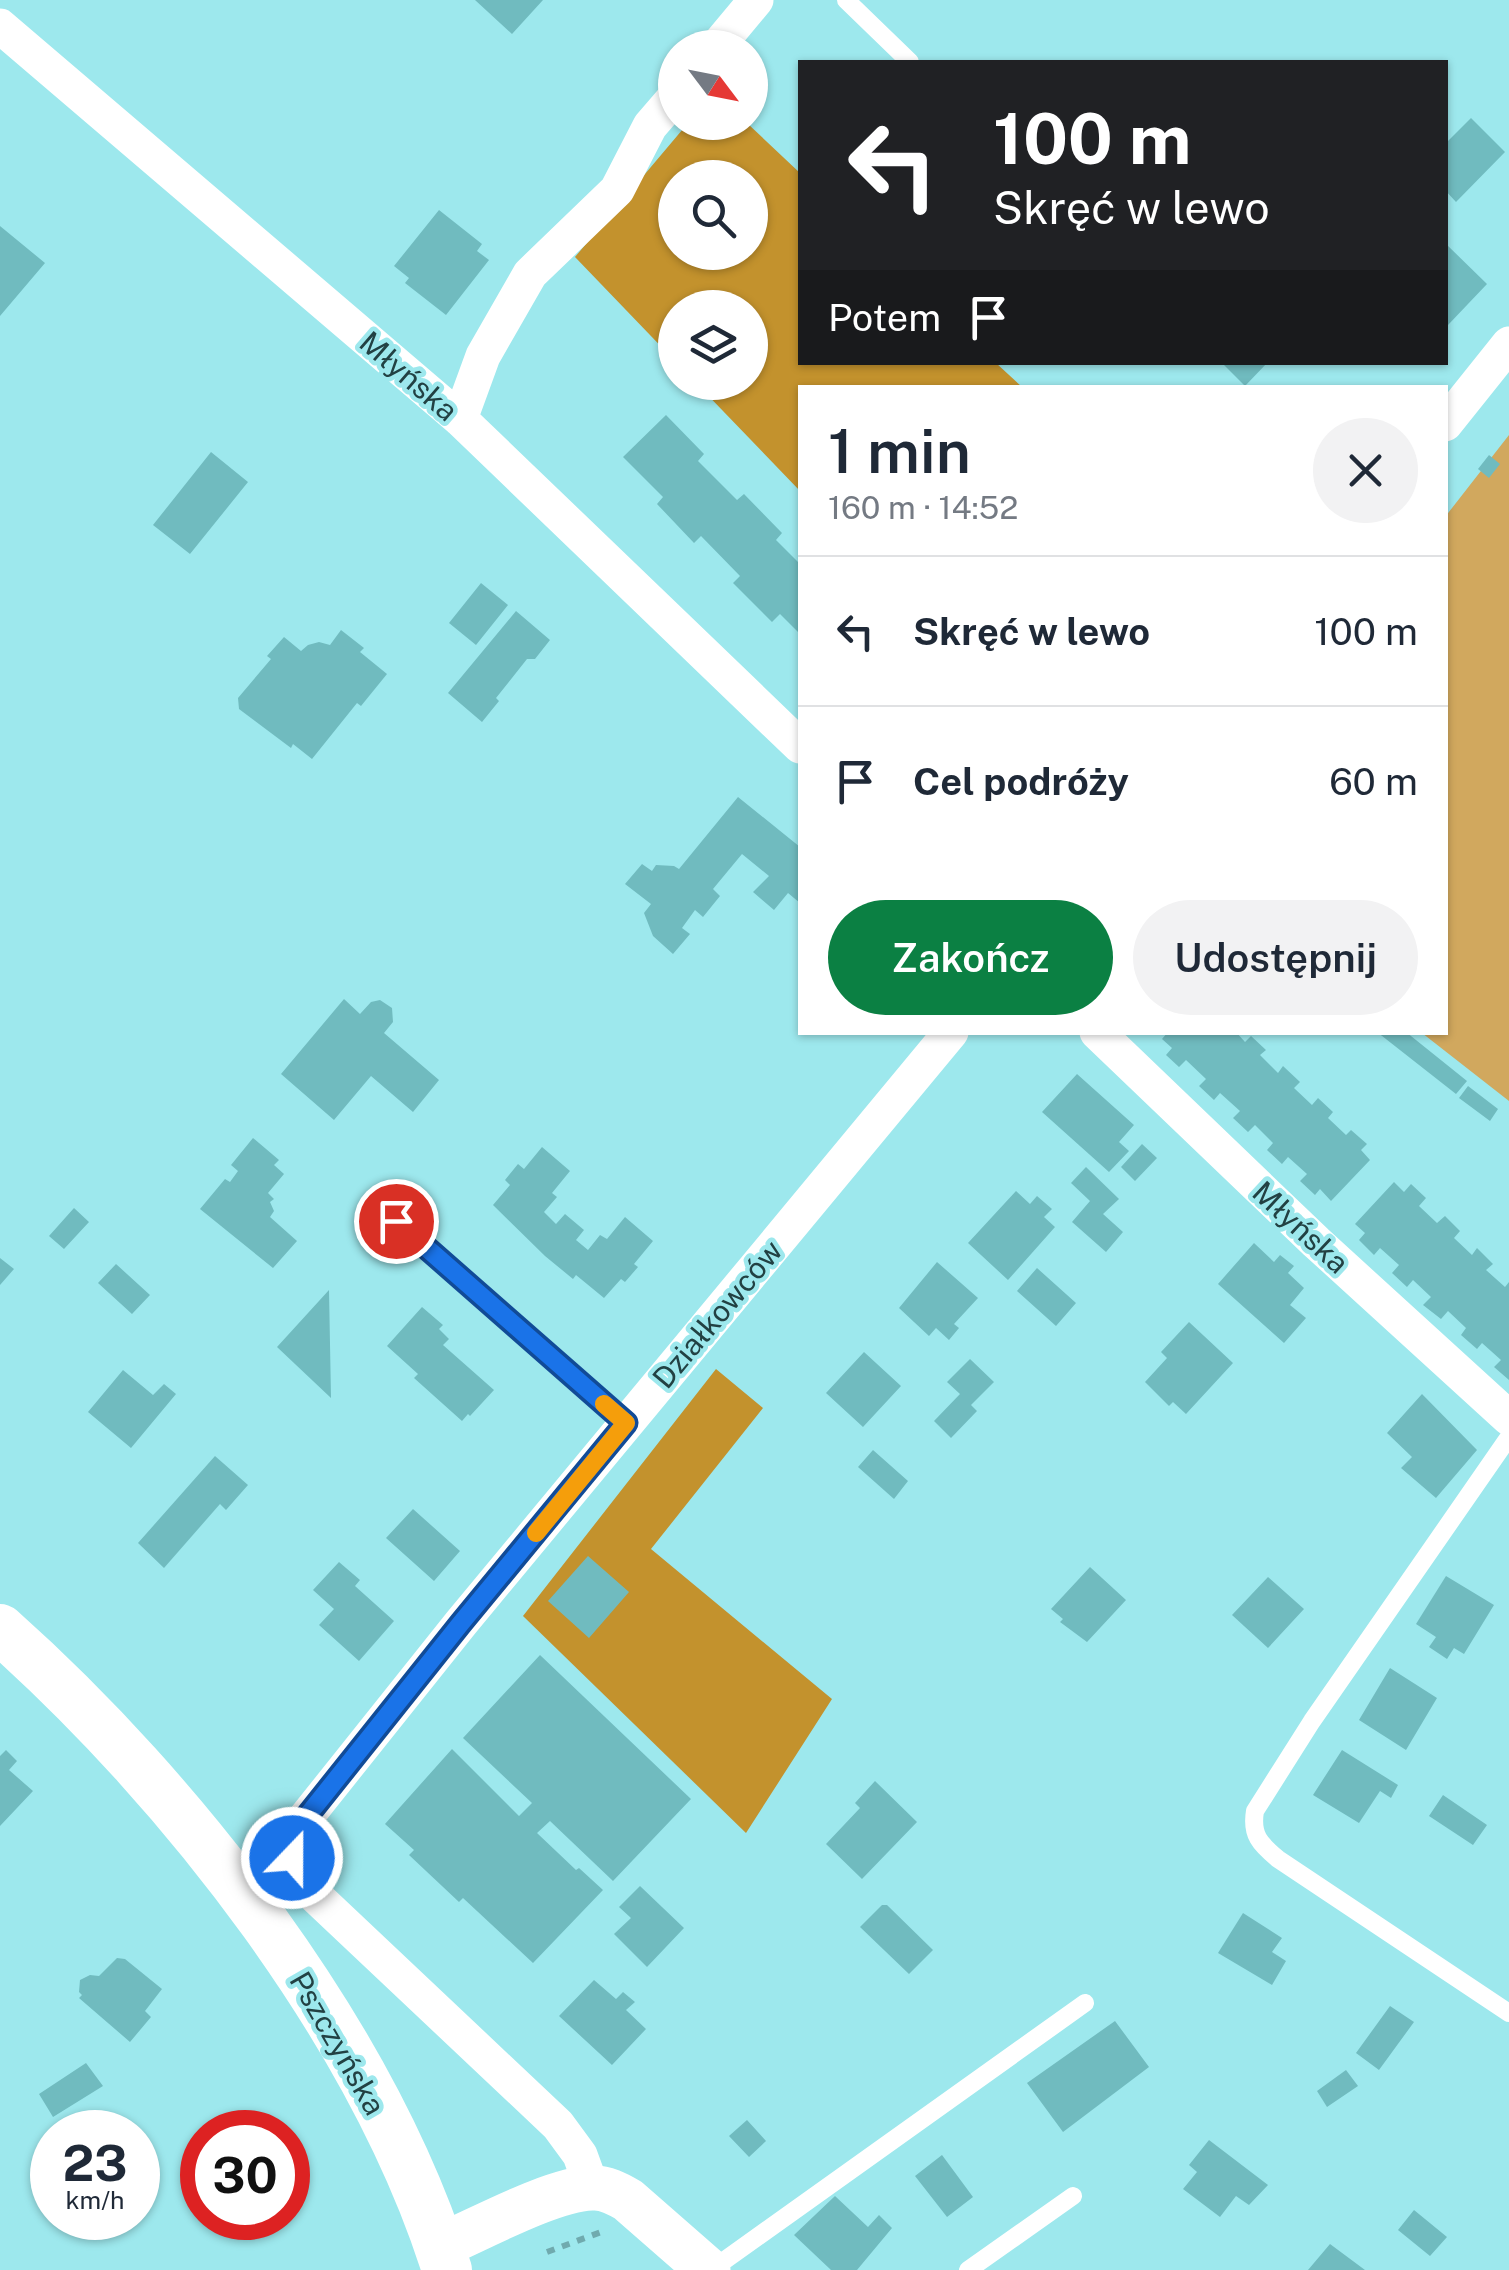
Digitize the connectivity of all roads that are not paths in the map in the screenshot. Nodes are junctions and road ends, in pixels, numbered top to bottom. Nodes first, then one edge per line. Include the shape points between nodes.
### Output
1 (756, 0) edge
2 (846, 0) edge
3 (0, 26) edge
4 (731, 30) edge
5 (908, 60) edge
6 (658, 117) edge
7 (1509, 344) edge
8 (460, 418) junction
9 (1448, 420) edge
10 (798, 744) edge
11 (949, 1035) edge
12 (1101, 1035) edge
13 (396, 1221) dead end
14 (1509, 1418) edge
15 (626, 1423) junction
16 (1509, 1436) edge
17 (0, 1629) edge
18 (1085, 2002) dead end
19 (1509, 2013) edge
20 (592, 2188) junction
21 (1073, 2196) dead end
22 (443, 2258) edge
23 (710, 2270) edge
24 (968, 2270) edge

1 - 4 street
2 - 5 lane
3 - 8 street, Młyńska
6 - 8 street via 617,190 530,274 483,356
7 - 9 street
8 - 10 street, Młyńska
11 - 15 street, Działkowców
12 - 14 street, Młyńska
13 - 15 lane
15 - 20 street, Działkowców via 299,1826 292,1858 309,1890 558,2125
16 - 19 lane via 1312,1721 1253,1824 1254,1836 1278,1858
17 - 22 main road, Pszczyńska via 100,1727 266,1924 362,2077
18 - 23 lane
20 - 22 street, Pszczyńska via 553,2198
20 - 23 street via 628,2200
21 - 24 lane

